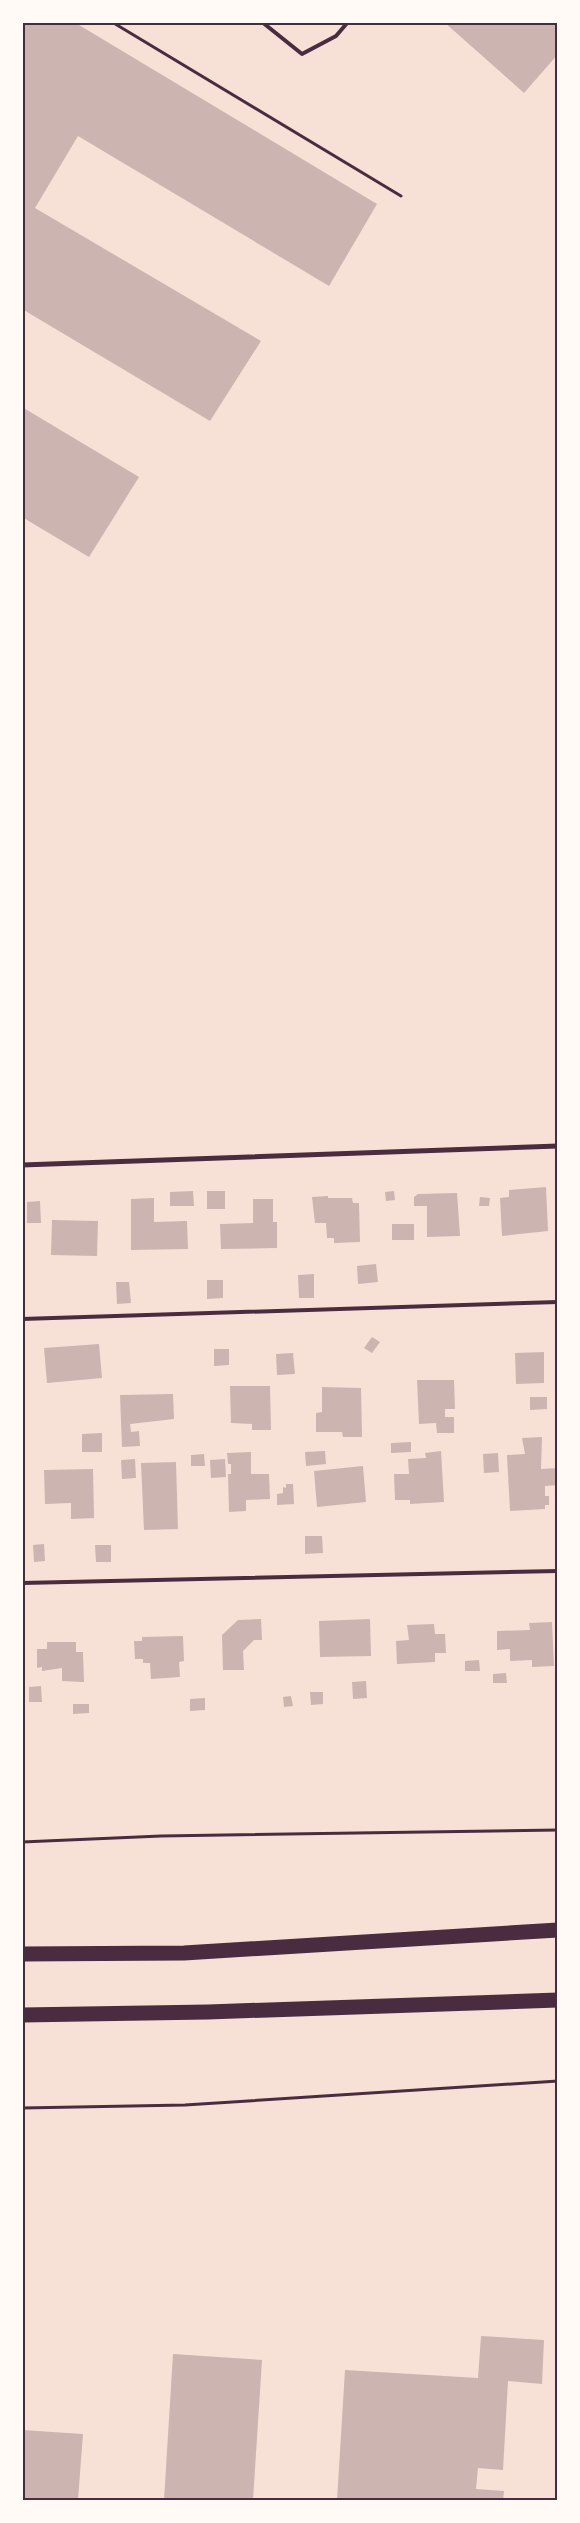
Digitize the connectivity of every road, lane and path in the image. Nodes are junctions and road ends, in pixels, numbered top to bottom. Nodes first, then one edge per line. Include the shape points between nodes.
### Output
1 (112, 22) edge
2 (262, 22) edge
3 (348, 22) edge
4 (401, 196) dead end
5 (558, 1146) edge
6 (22, 1166) edge
7 (558, 1302) edge
8 (22, 1319) edge
9 (558, 1571) edge
10 (22, 1583) edge
11 (558, 1830) edge
12 (22, 1842) edge
13 (558, 1930) edge
14 (22, 1954) edge
15 (558, 2000) edge
16 (22, 2016) edge
17 (558, 2082) edge
18 (22, 2108) edge

1 - 4 path
2 - 3 lane via 302,54 336,36
5 - 6 street
7 - 8 lane
9 - 10 lane
11 - 12 path via 161,1836
13 - 14 highway via 184,1953
15 - 16 highway
17 - 18 path via 184,2105

